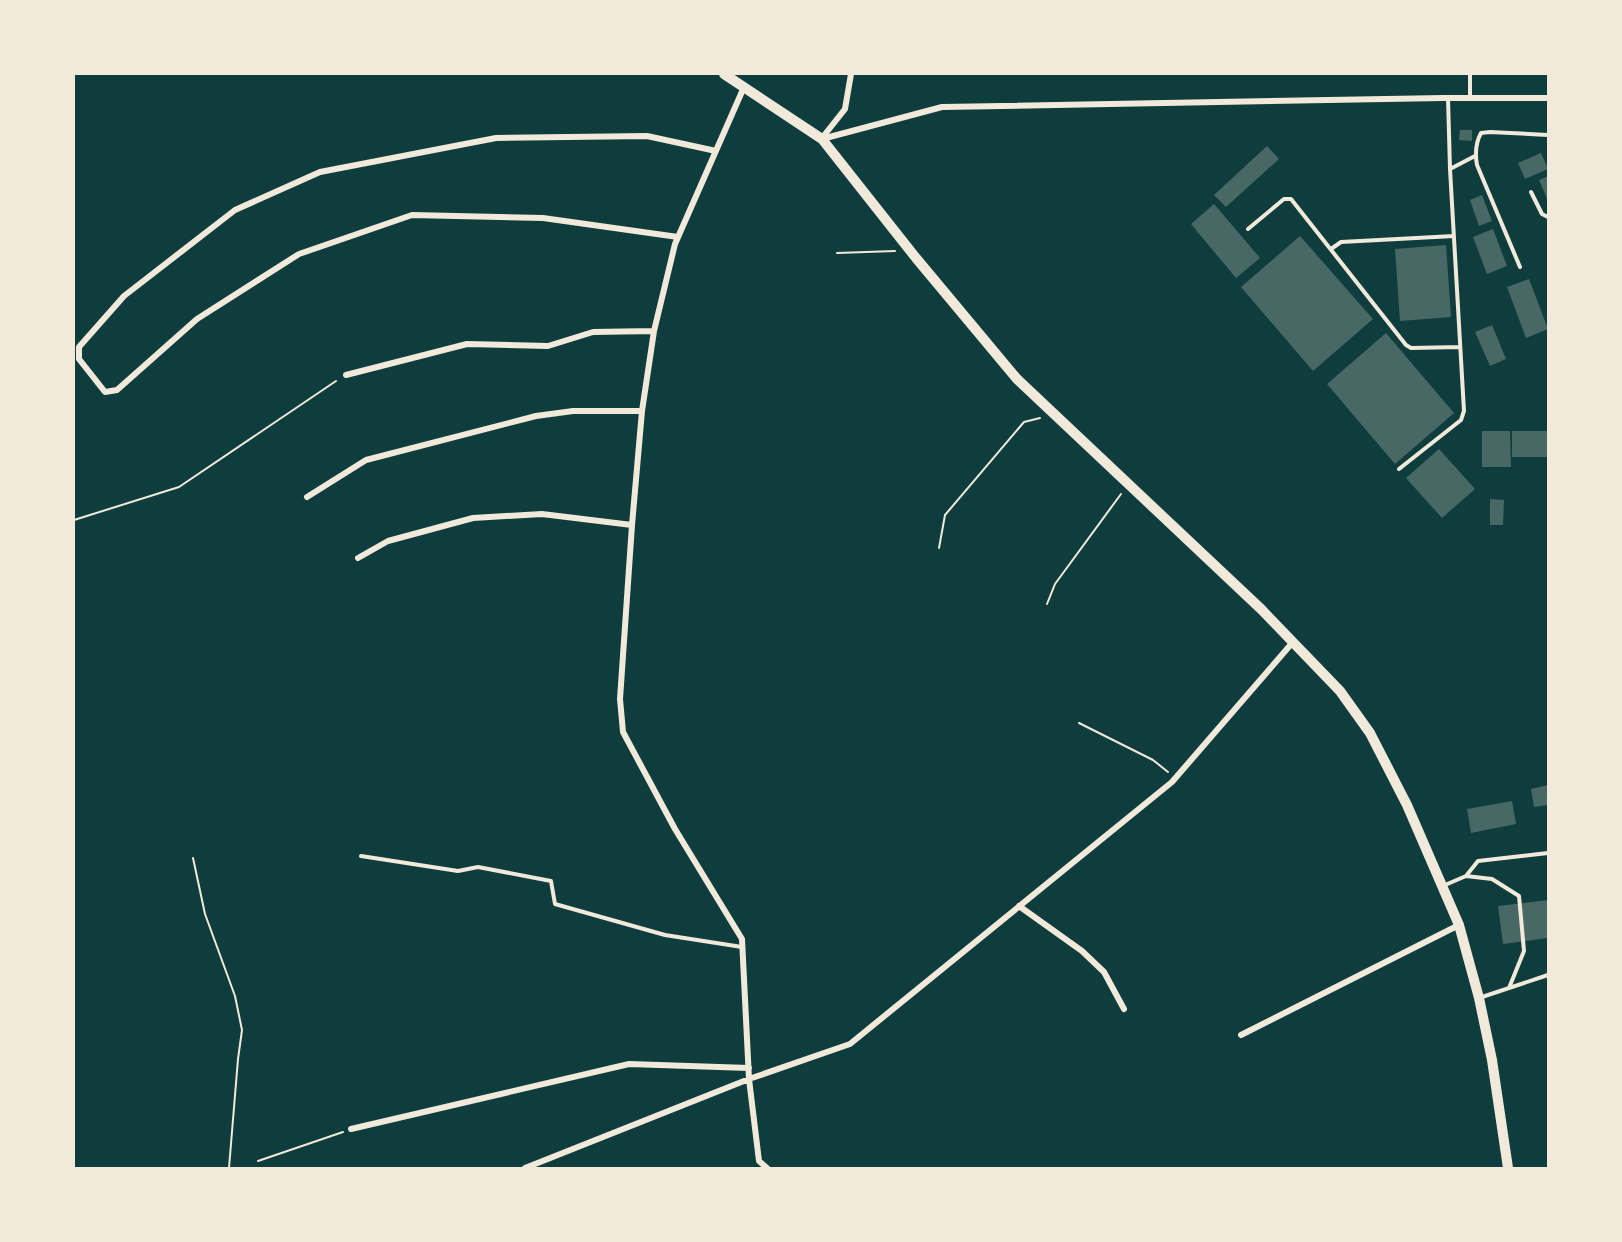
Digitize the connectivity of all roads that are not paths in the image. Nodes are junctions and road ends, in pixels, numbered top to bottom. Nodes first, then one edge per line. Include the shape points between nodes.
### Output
1 (724, 74) edge
2 (851, 74) edge
3 (1470, 74) edge
4 (744, 87) junction
5 (1448, 98) junction
6 (1470, 98) junction
7 (1548, 99) edge
8 (1548, 135) edge
9 (822, 139) junction
10 (716, 151) junction
11 (1475, 156) junction
12 (1450, 169) junction
13 (1531, 192) dead end
14 (1548, 217) edge
15 (1248, 229) dead end
16 (1454, 236) junction
17 (678, 237) junction
18 (1331, 249) junction
19 (1520, 267) dead end
20 (654, 331) junction
21 (1460, 347) junction
22 (346, 375) road end
23 (642, 411) junction
24 (1399, 469) dead end
25 (307, 497) dead end
26 (632, 525) junction
27 (358, 558) dead end
28 (1293, 642) junction
29 (1548, 853) edge
30 (361, 855) dead end
31 (1466, 876) junction
32 (1442, 886) junction
33 (1019, 906) junction
34 (1459, 925) junction
35 (743, 947) junction
36 (1548, 975) edge
37 (1509, 988) junction
38 (1479, 998) junction
39 (1124, 1009) dead end
40 (1241, 1035) dead end
41 (749, 1068) junction
42 (749, 1079) junction
43 (351, 1129) road end
44 (759, 1165) edge
45 (525, 1168) edge
46 (767, 1168) edge
47 (1508, 1168) edge

1 - 4 main road
2 - 9 street via 845,109
3 - 6 lane
4 - 9 main road
4 - 10 street
5 - 6 street
5 - 9 street via 942,107
5 - 12 lane
6 - 7 street
8 - 11 lane via 1481,133
9 - 28 main road via 1017,380
10 - 17 street
10 - 17 street via 647,136 496,138 320,172 235,210 124,296 79,346 79,359 105,392 117,390 197,319 299,254 412,215 543,218
11 - 12 lane
11 - 19 lane
12 - 16 lane
13 - 14 lane via 1542,214
15 - 18 lane via 1284,199 1291,199
16 - 18 lane via 1341,242
16 - 21 lane
17 - 20 street
18 - 21 lane via 1406,345
20 - 22 street via 593,332 548,346 467,344
20 - 23 street
21 - 24 lane via 1464,411 1461,420
23 - 25 street via 573,411 536,416 366,460
23 - 26 street
26 - 27 street via 542,514 473,518 388,542
26 - 35 street via 620,699 623,732 675,829 742,939
28 - 32 main road via 1340,691 1370,733
28 - 33 street via 1175,778
29 - 31 lane via 1478,861
30 - 35 lane via 458,871 478,867 551,881 555,904 665,935
31 - 32 lane
31 - 37 lane via 1492,879 1519,896 1524,951
32 - 34 main road
33 - 39 street via 1082,951 1104,972
33 - 42 street via 850,1044
34 - 38 main road
34 - 40 street
35 - 41 street
36 - 37 lane
37 - 38 lane
38 - 47 main road
41 - 42 street
41 - 43 street via 629,1064
42 - 44 street
42 - 45 street
44 - 46 street

